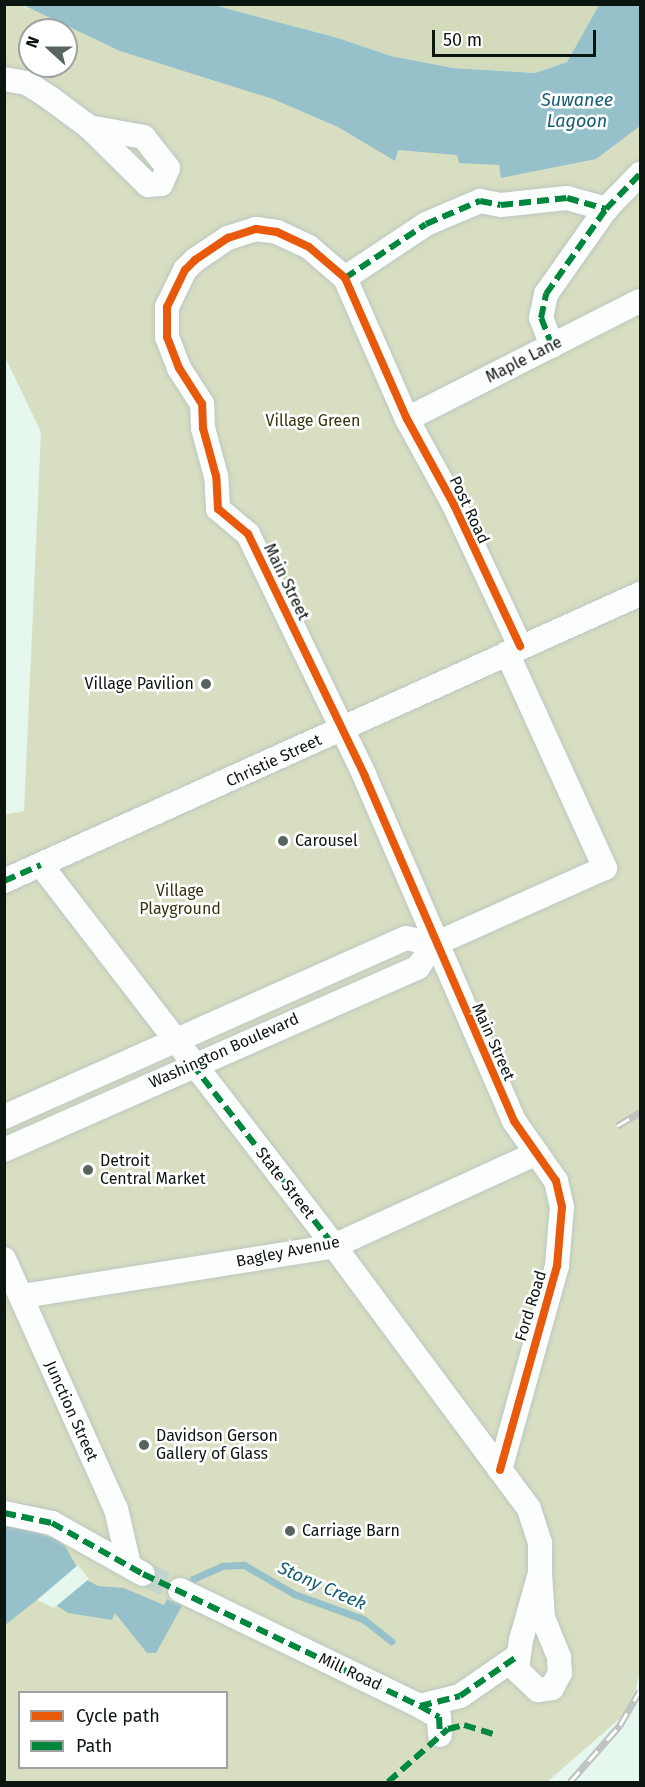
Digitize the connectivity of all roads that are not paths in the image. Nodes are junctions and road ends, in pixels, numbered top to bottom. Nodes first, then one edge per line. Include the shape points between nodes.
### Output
1 (4, 79) edge
2 (89, 127) dead end
3 (640, 174) edge
4 (606, 209) junction
5 (345, 278) junction
6 (640, 301) edge
7 (552, 346) junction
8 (407, 419) junction
9 (640, 594) edge
10 (514, 650) junction
11 (343, 729) junction
12 (41, 865) junction
13 (605, 868) joint
14 (4, 881) edge
15 (435, 944) junction
16 (176, 1039) junction
17 (192, 1064) junction
18 (4, 1117) edge
19 (4, 1150) edge
20 (537, 1153) junction
21 (334, 1246) junction
22 (4, 1259) edge
23 (22, 1296) junction
24 (500, 1470) junction
25 (4, 1513) edge
26 (540, 1573) junction
27 (185, 1593) tunnel mouth
28 (518, 1656) junction
29 (420, 1706) junction
30 (440, 1735) dead end

1 - 2 street via 27,83
3 - 4 street
4 - 5 street via 567,198 501,205 480,201 426,224
4 - 7 street via 546,294 541,318
5 - 8 street, Main Street
5 - 11 street, Main Street via 309,247 277,232 256,229 228,238 195,260 176,286 167,307 167,337 179,369 202,404 202,428 216,476 218,509 248,534
6 - 7 street, Maple Lane
7 - 8 street, Maple Lane
8 - 10 street, Post Road via 454,505
9 - 10 street, Christie Street
10 - 11 street, Christie Street
10 - 13 street, Post Road
11 - 12 street, Christie Street
11 - 15 street, Main Street
12 - 14 street, Christie Street
12 - 16 street, State Street
13 - 15 street, Washington Boulevard
15 - 16 street, Washington Boulevard via 406,938
15 - 17 street, Washington Boulevard via 418,967
15 - 20 street, Main Street via 514,1121
16 - 17 street, State Street
16 - 18 street, Washington Boulevard
17 - 19 street, Washington Boulevard
17 - 21 street, State Street
20 - 21 street, Bagley Avenue
20 - 24 street, Ford Road via 556,1181 563,1234
21 - 23 street, Bagley Avenue
21 - 24 street, State Street
22 - 23 street, Junction Street
23 - 25 street, Junction Street via 78,1431 116,1509 136,1570 52,1523
24 - 26 street, State Street via 529,1509 540,1543
26 - 28 street, State Street
26 - 28 street, State Street via 543,1618 559,1657 560,1673 552,1688 538,1690 527,1683 518,1670
27 - 29 street, Mill Road
28 - 29 street via 460,1696
29 - 30 street, Mill Road via 439,1717

